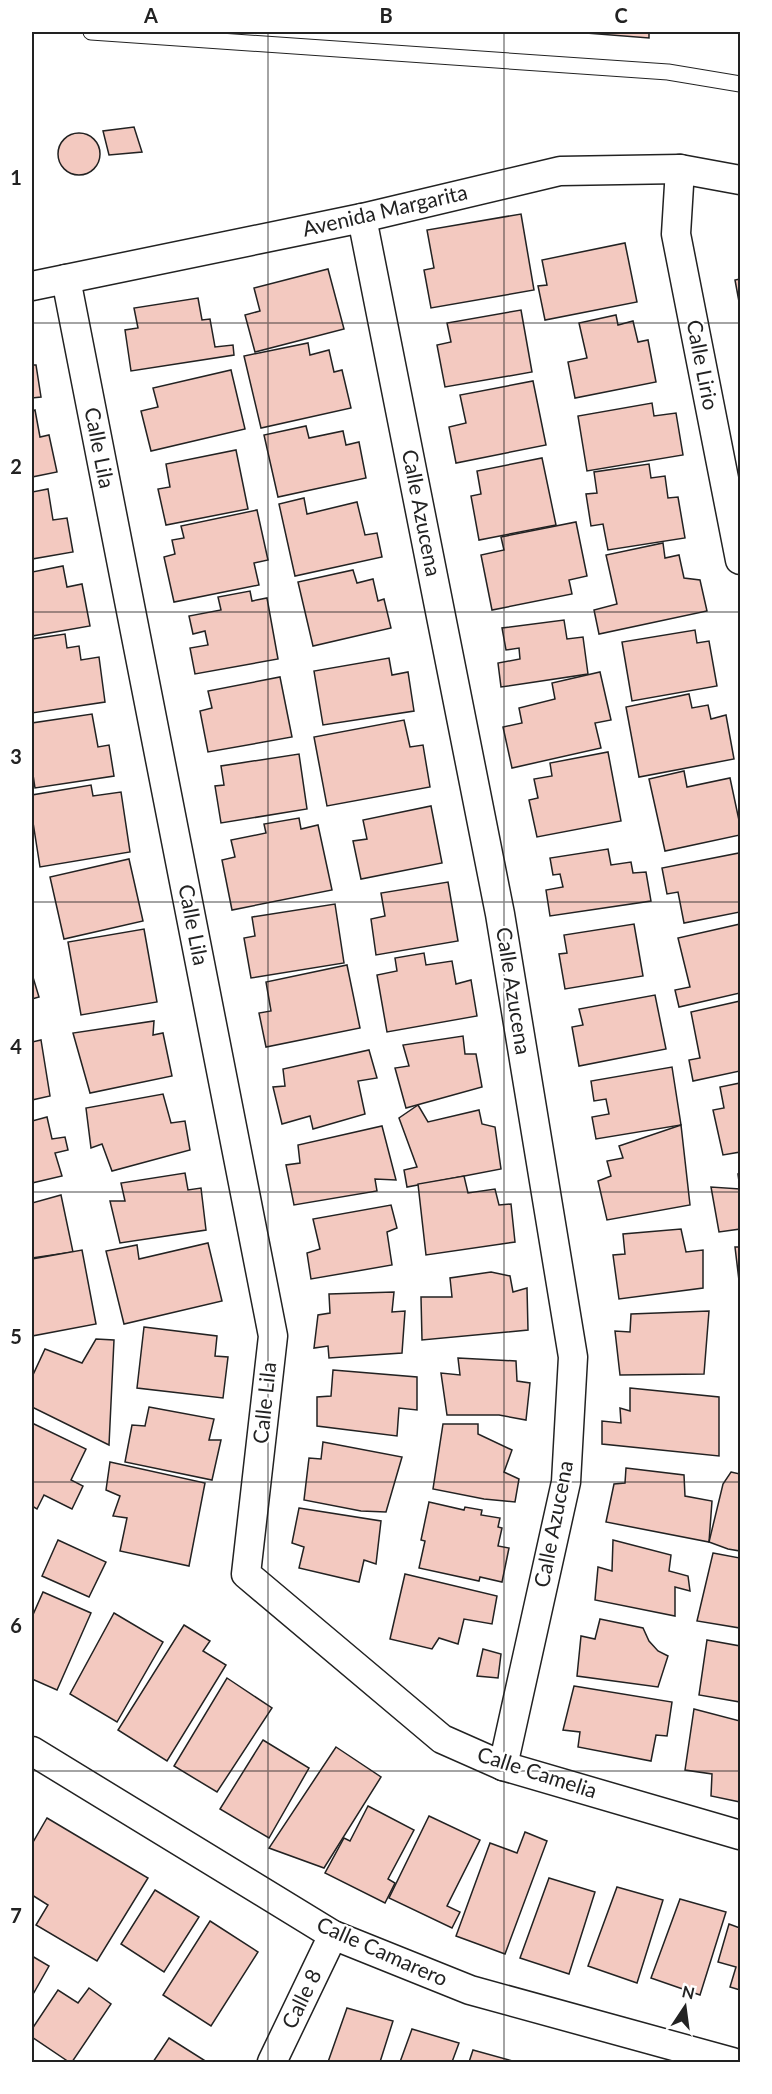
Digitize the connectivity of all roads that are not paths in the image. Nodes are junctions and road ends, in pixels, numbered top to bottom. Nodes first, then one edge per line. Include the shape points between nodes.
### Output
1 (91, 32) edge
2 (741, 84) edge
3 (680, 169) junction
4 (741, 180) edge
5 (362, 218) junction
6 (66, 279) junction
7 (32, 286) edge
8 (741, 560) edge
9 (246, 1574) joint
10 (32, 1750) edge
11 (503, 1766) junction
12 (741, 1835) edge
13 (333, 1935) junction
14 (272, 2062) edge
15 (732, 2062) edge

1 - 2 lane via 668,72
3 - 4 street, Avenida Margarita
3 - 5 street, Avenida Margarita via 560,171
3 - 8 street, Calle Lirio via 676,234
5 - 6 street, Avenida Margarita
5 - 11 street, Calle Azucena via 500,914 573,1357 566,1482
6 - 7 street, Avenida Margarita
6 - 9 street, Calle Lila via 273,1336
9 - 11 street, Calle Camelia via 442,1739
10 - 13 street, Calle Camarero
11 - 12 street, Calle Camelia
13 - 14 street, Calle 8
13 - 15 street, Calle Camarero via 471,1990

